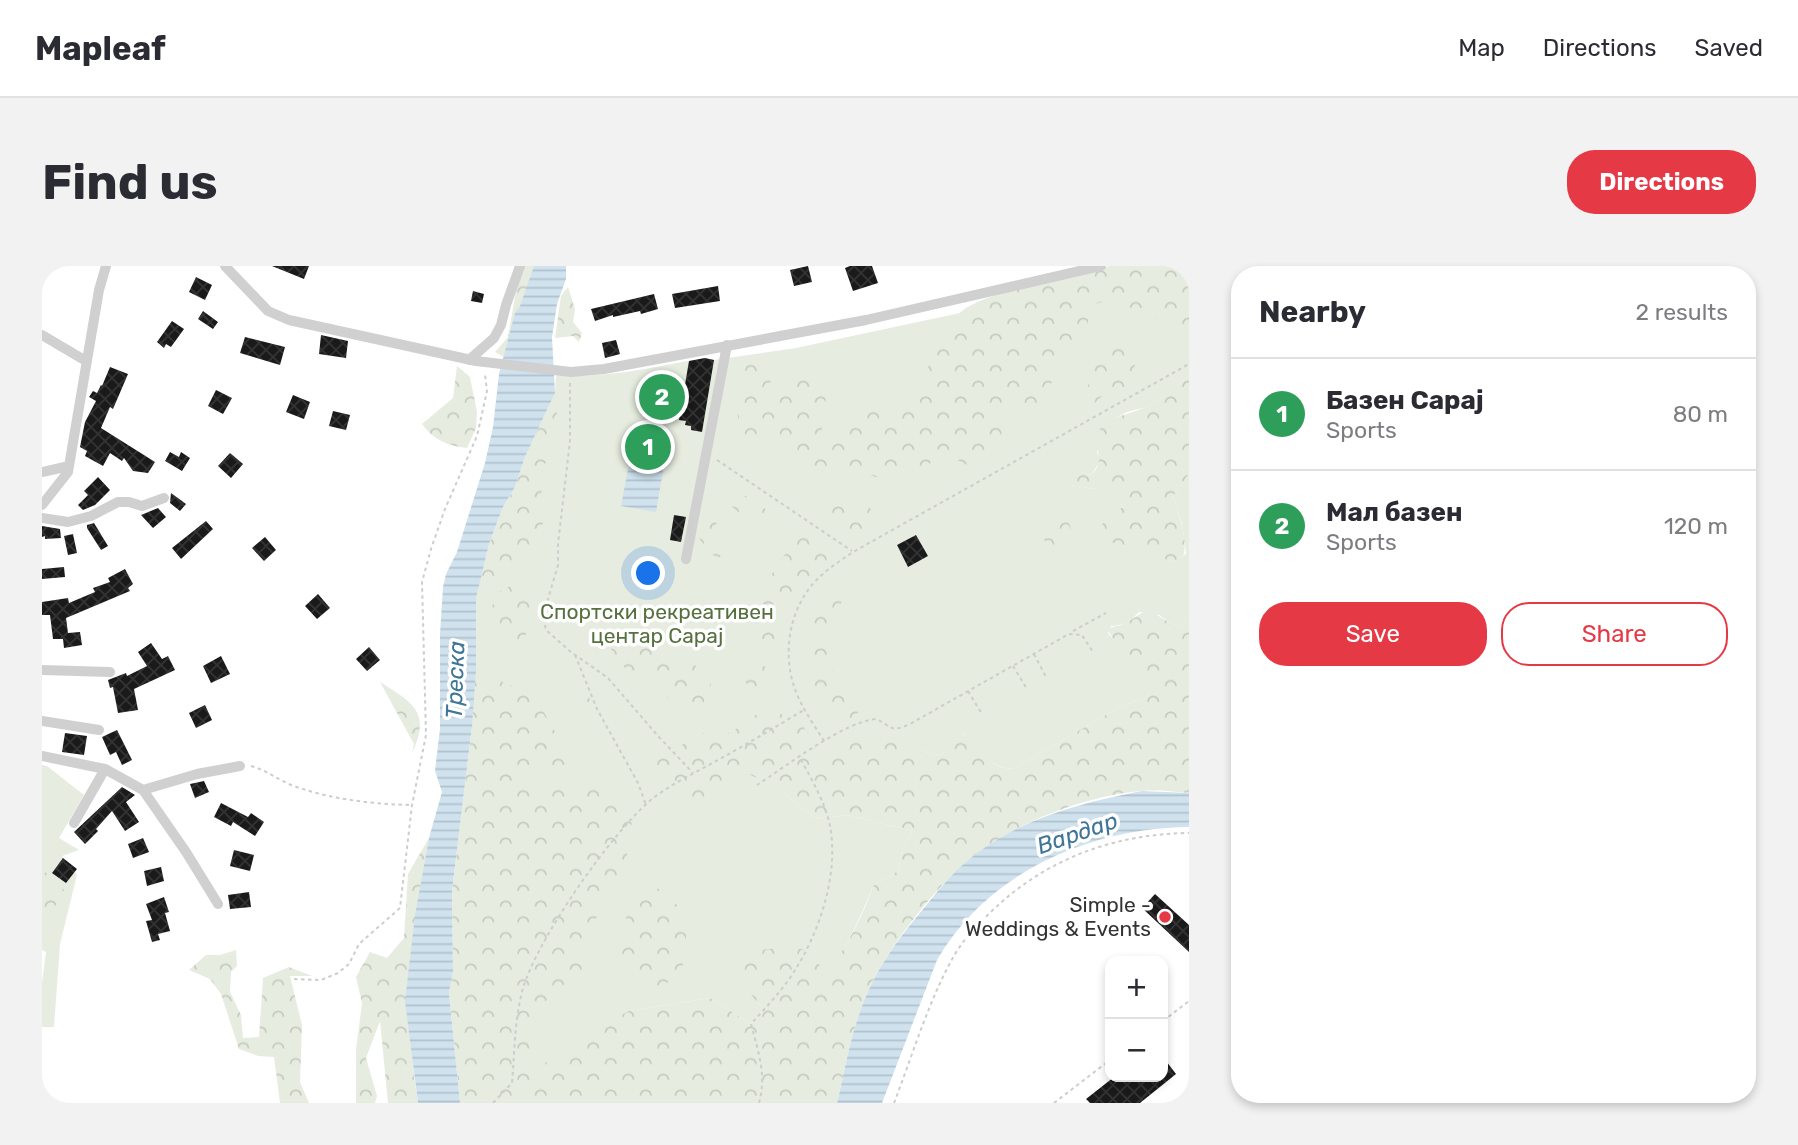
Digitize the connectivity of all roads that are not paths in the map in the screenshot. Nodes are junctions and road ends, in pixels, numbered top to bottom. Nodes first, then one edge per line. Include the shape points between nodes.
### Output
1 (106, 266) edge
2 (225, 266) edge
3 (520, 266) edge
4 (1101, 266) edge
5 (42, 335) edge
6 (727, 345) junction
7 (86, 360) junction
8 (477, 361) junction
9 (69, 466) junction
10 (42, 471) edge
11 (164, 498) dead end
12 (42, 505) edge
13 (42, 518) edge
14 (686, 559) dead end
15 (42, 670) edge
16 (110, 672) dead end
17 (42, 721) edge
18 (99, 730) dead end
19 (42, 756) edge
20 (240, 766) road end
21 (105, 769) junction
22 (143, 790) junction
23 (74, 823) dead end
24 (218, 904) dead end

1 - 7 street
2 - 8 street via 258,303 278,316
3 - 8 street via 502,326
4 - 6 street via 866,320
5 - 7 street
6 - 8 street via 572,372
6 - 14 street
7 - 9 street
9 - 10 street
9 - 12 street
11 - 13 street via 142,506 118,502 68,522
15 - 16 street
17 - 18 street
19 - 21 street
20 - 22 street
21 - 22 street
21 - 23 street
22 - 24 street

